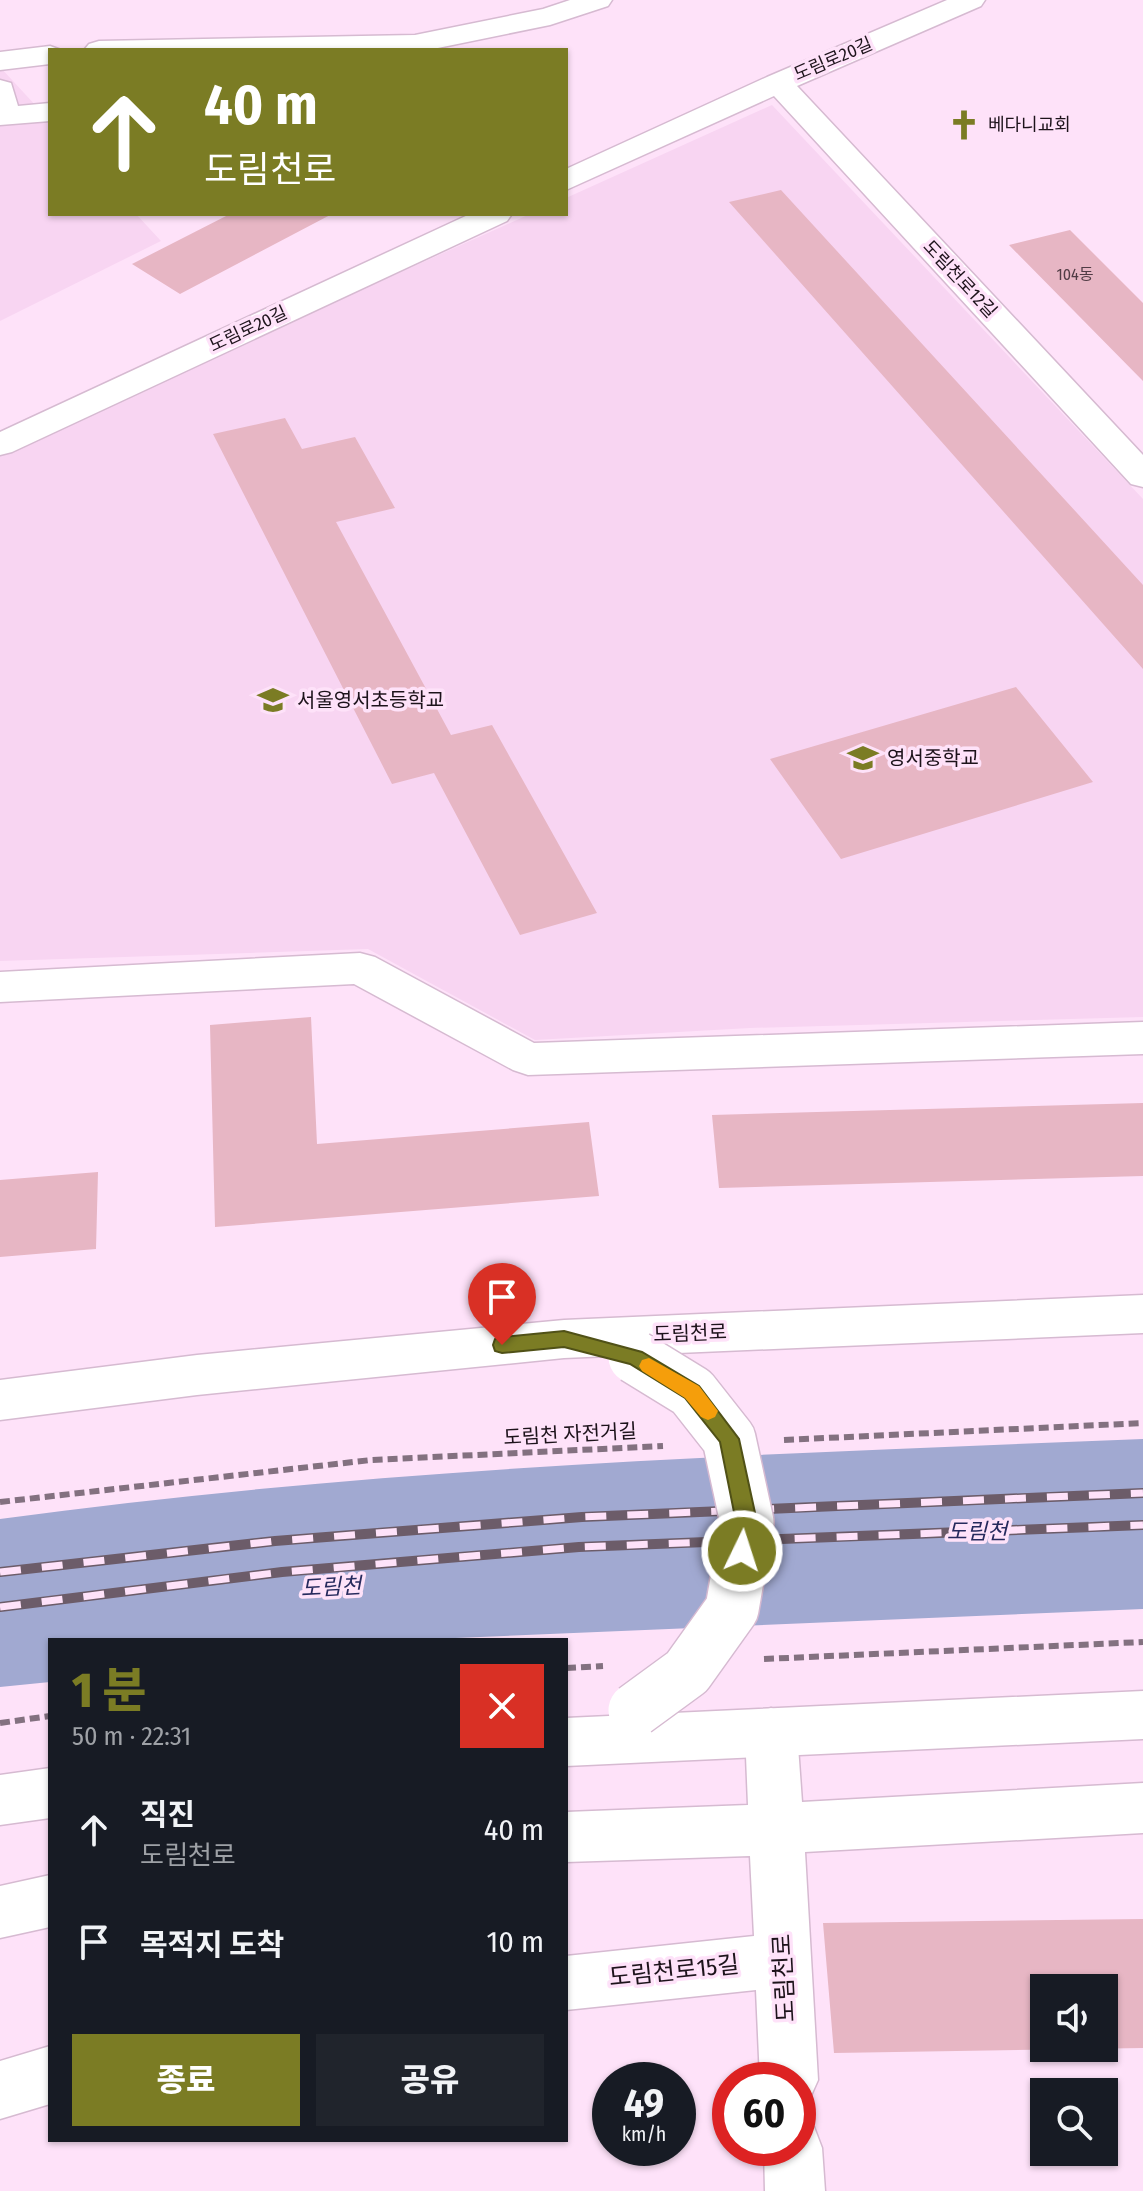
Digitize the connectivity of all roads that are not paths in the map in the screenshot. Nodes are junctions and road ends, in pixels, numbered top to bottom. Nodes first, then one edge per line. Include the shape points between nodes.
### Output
1 (598, 0) edge
2 (955, 2) edge
3 (408, 47) edge
4 (157, 48) edge
5 (48, 55) edge
6 (0, 61) edge
7 (778, 83) junction
8 (0, 89) edge
9 (48, 112) edge
10 (568, 180) edge
11 (492, 216) edge
12 (0, 445) edge
13 (1143, 476) edge
14 (0, 987) edge
15 (1143, 1038) edge
16 (1143, 1314) edge
17 (564, 1339) junction
18 (0, 1400) edge
19 (1143, 1715) edge
20 (771, 1732) junction
21 (577, 1741) edge
22 (48, 1793) edge
23 (0, 1800) edge
24 (1143, 1808) edge
25 (777, 1828) junction
26 (568, 1837) edge
27 (48, 1901) edge
28 (0, 1912) edge
29 (783, 1960) junction
30 (568, 1983) edge
31 (788, 2062) edge
32 (48, 2076) edge
33 (0, 2090) edge
34 (794, 2166) edge
35 (795, 2191) edge

1 - 3 street via 550,16
2 - 7 street, 도림로20길
3 - 4 street
5 - 6 street
7 - 10 street, 도림로20길
7 - 13 street, 도림천로12길
8 - 9 street via 5,117
11 - 12 street, 도림로20길
14 - 15 street via 360,968 528,1059
16 - 17 street, 도림천로
17 - 18 street, 도림천로
17 - 21 street, bridge via 635,1357 692,1392 729,1439 747,1522 732,1609 687,1672 623,1688
19 - 20 street
20 - 21 street
20 - 25 street, 도림천로
22 - 23 street
24 - 25 street
25 - 26 street
25 - 29 street, 도림천로
27 - 28 street
29 - 30 street, 도림천로15길
29 - 31 street, 도림천로
32 - 33 street
34 - 35 street

